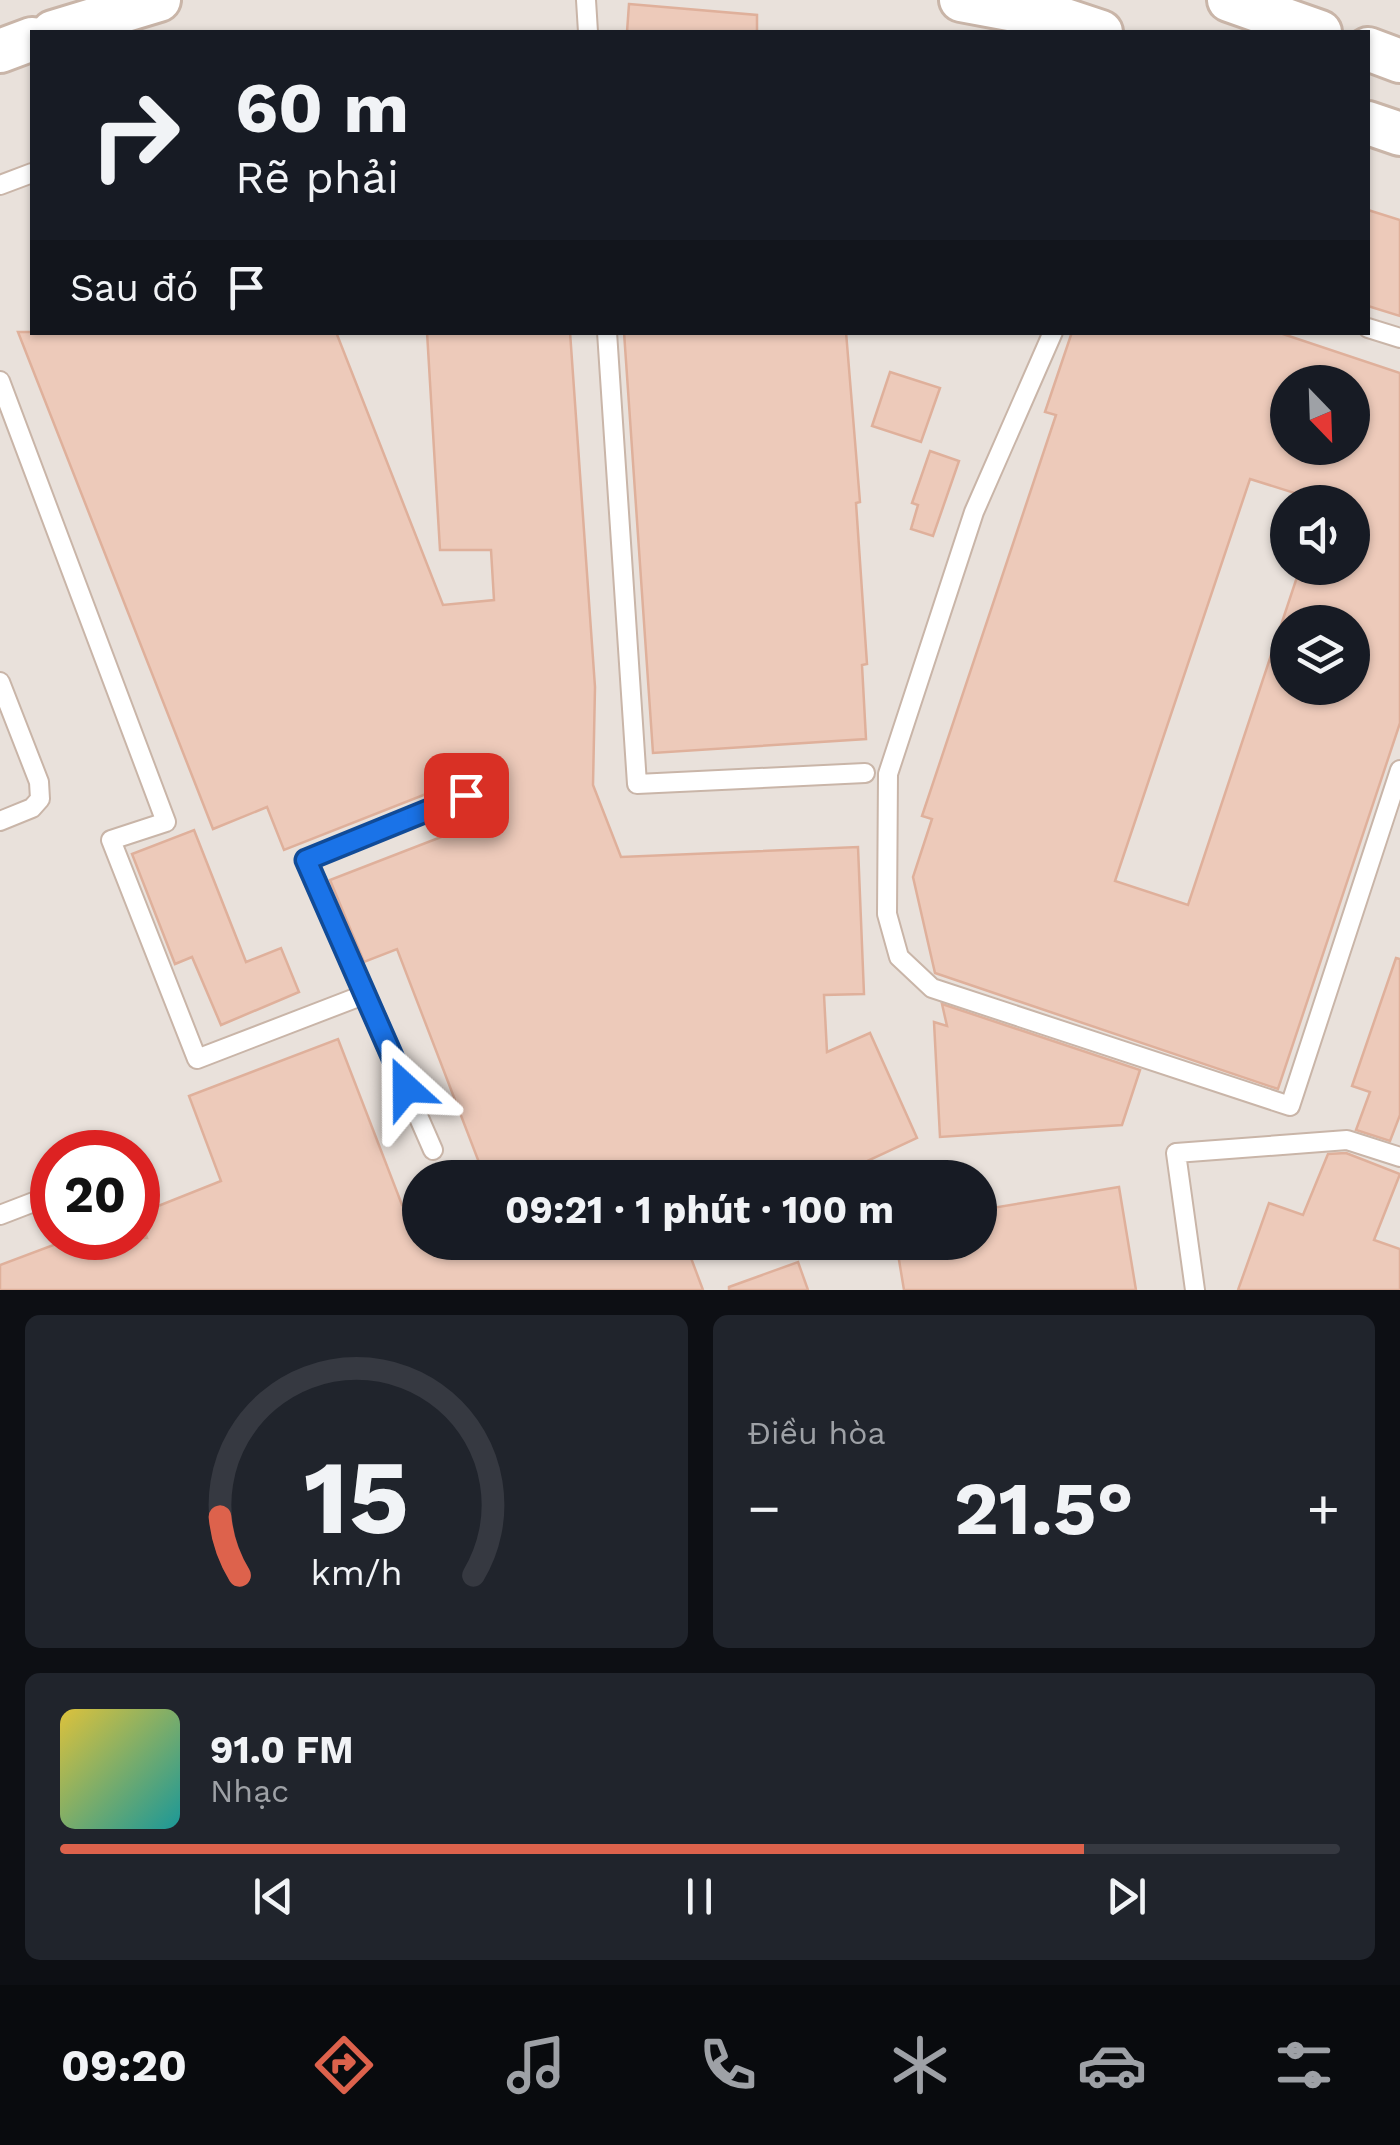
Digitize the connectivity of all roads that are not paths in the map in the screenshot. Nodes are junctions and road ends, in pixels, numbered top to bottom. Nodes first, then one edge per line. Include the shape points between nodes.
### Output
1 (159, 0) edge
2 (586, 0) edge
3 (962, 0) edge
4 (1229, 0) edge
5 (59, 30) edge
6 (588, 30) edge
7 (1095, 30) edge
8 (1314, 30) edge
9 (30, 41) edge
10 (0, 50) edge
11 (1370, 50) edge
12 (1400, 61) edge
13 (1370, 124) edge
14 (1400, 134) edge
15 (30, 174) edge
16 (0, 185) edge
17 (1370, 329) edge
18 (607, 335) edge
19 (1052, 335) edge
20 (1400, 338) edge
21 (0, 381) edge
22 (0, 682) edge
23 (1400, 770) edge
24 (865, 773) dead end
25 (466, 795) dead end
26 (0, 821) edge
27 (366, 994) junction
28 (433, 1150) dead end
29 (1400, 1157) edge
30 (30, 1203) edge
31 (0, 1215) edge
32 (1195, 1290) edge

1 - 5 street
2 - 6 lane
3 - 7 street
4 - 8 street
9 - 10 street
11 - 12 street
13 - 14 street
15 - 16 lane
17 - 20 lane
18 - 24 lane via 637,784
19 - 23 lane via 974,512 888,774 888,914 899,957 932,988 1290,1106
21 - 27 lane via 166,822 111,840 197,1059
22 - 26 lane via 40,798
25 - 27 lane via 306,860
27 - 28 lane
29 - 32 lane via 1347,1140 1176,1153
30 - 31 lane

